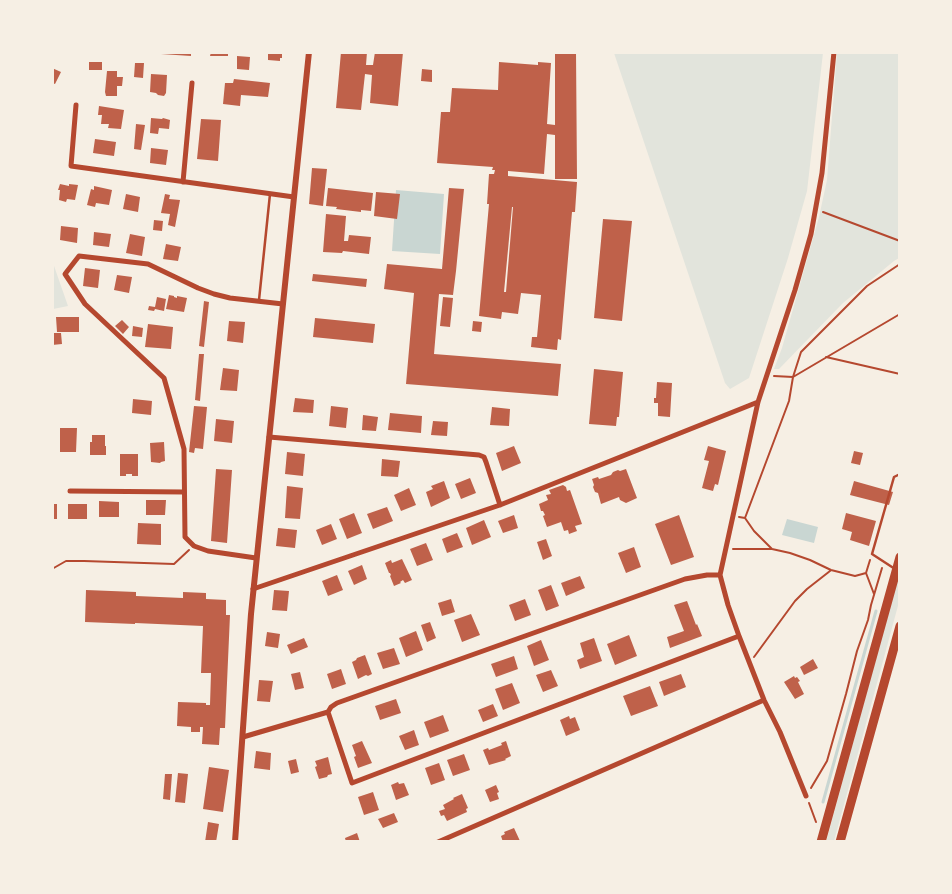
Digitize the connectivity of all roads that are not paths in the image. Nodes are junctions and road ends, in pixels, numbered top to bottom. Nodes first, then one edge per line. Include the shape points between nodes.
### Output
1 (309, 52) edge
2 (834, 52) edge
3 (192, 83) dead end
4 (76, 105) dead end
5 (183, 182) junction
6 (270, 194) junction
7 (294, 198) junction
8 (259, 302) junction
9 (283, 304) junction
10 (758, 402) junction
11 (269, 437) junction
12 (900, 474) edge
13 (70, 491) dead end
14 (184, 492) junction
15 (500, 505) junction
16 (900, 557) edge
17 (256, 558) junction
18 (896, 570) junction
19 (720, 575) junction
20 (253, 589) junction
21 (900, 626) edge
22 (739, 636) junction
23 (764, 700) junction
24 (328, 712) junction
25 (243, 737) junction
26 (806, 796) road end
27 (841, 841) edge
28 (235, 842) edge
29 (438, 842) edge
30 (821, 842) edge

1 - 7 street
2 - 10 street via 822,173 811,234
3 - 5 street
4 - 5 street via 71,166
5 - 6 street
6 - 7 street
6 - 8 lane
7 - 9 street
8 - 9 street
8 - 14 street via 214,294 148,264 79,256 66,274 85,304 164,378 184,448
9 - 11 street
10 - 15 street
10 - 19 street
11 - 15 street via 479,455 484,457
11 - 17 street
12 - 18 lane via 894,477 872,554
13 - 14 street
14 - 17 street via 184,537 194,546 208,551
15 - 20 street
16 - 18 main road
17 - 20 street
18 - 30 main road
19 - 22 street
19 - 24 street via 685,579 337,703
20 - 25 street
21 - 27 main road
22 - 23 street
22 - 24 street via 352,783
23 - 26 street
23 - 29 street
24 - 25 street
25 - 28 street

